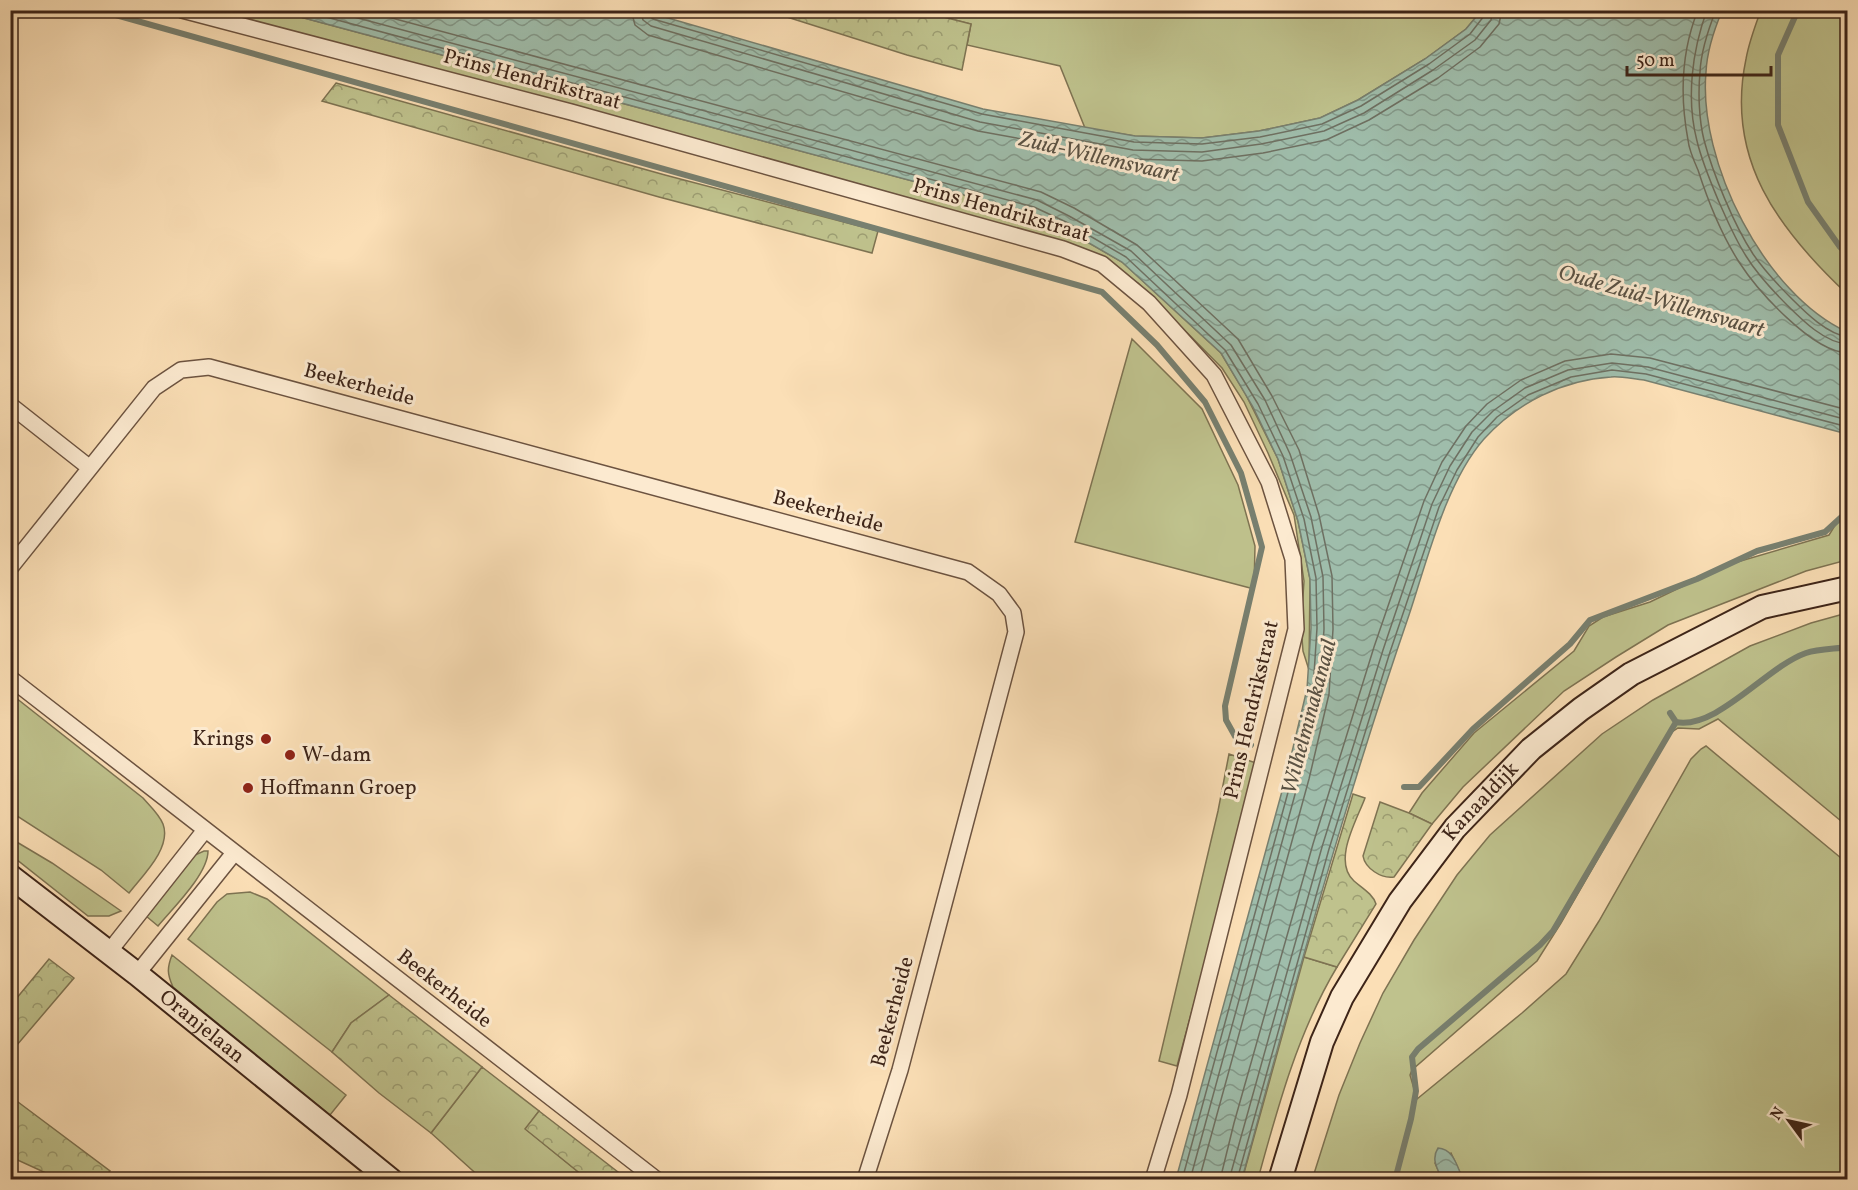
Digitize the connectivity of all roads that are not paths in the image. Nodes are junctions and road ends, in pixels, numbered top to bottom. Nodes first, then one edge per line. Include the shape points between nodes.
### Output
1 (182, 10) edge
2 (10, 405) edge
3 (90, 468) junction
4 (10, 568) edge
5 (1848, 588) edge
6 (10, 678) edge
7 (205, 830) junction
8 (234, 853) junction
9 (10, 876) edge
10 (108, 953) junction
11 (137, 974) junction
12 (391, 1179) edge
13 (657, 1179) edge
14 (865, 1179) edge
15 (1153, 1179) edge
16 (1280, 1179) edge

1 - 15 street, Prins Hendrikstraat via 571,112 1063,249 1102,264 1149,303 1214,375 1269,482 1293,559 1296,629 1179,1095
2 - 3 street
3 - 4 street, Beekerheide
3 - 14 street, Beekerheide via 154,388 181,369 209,367 968,572 999,594 1013,613 1016,632 903,1058
5 - 16 main road, Kanaaldijk via 1762,607 1631,674 1532,749 1455,828 1400,901 1342,997 1322,1042
6 - 7 street, Beekerheide
7 - 8 street, Beekerheide
7 - 10 street
8 - 11 street
8 - 13 street, Beekerheide
9 - 10 main road, Oranjelaan
10 - 11 main road, Oranjelaan
11 - 12 main road, Oranjelaan

